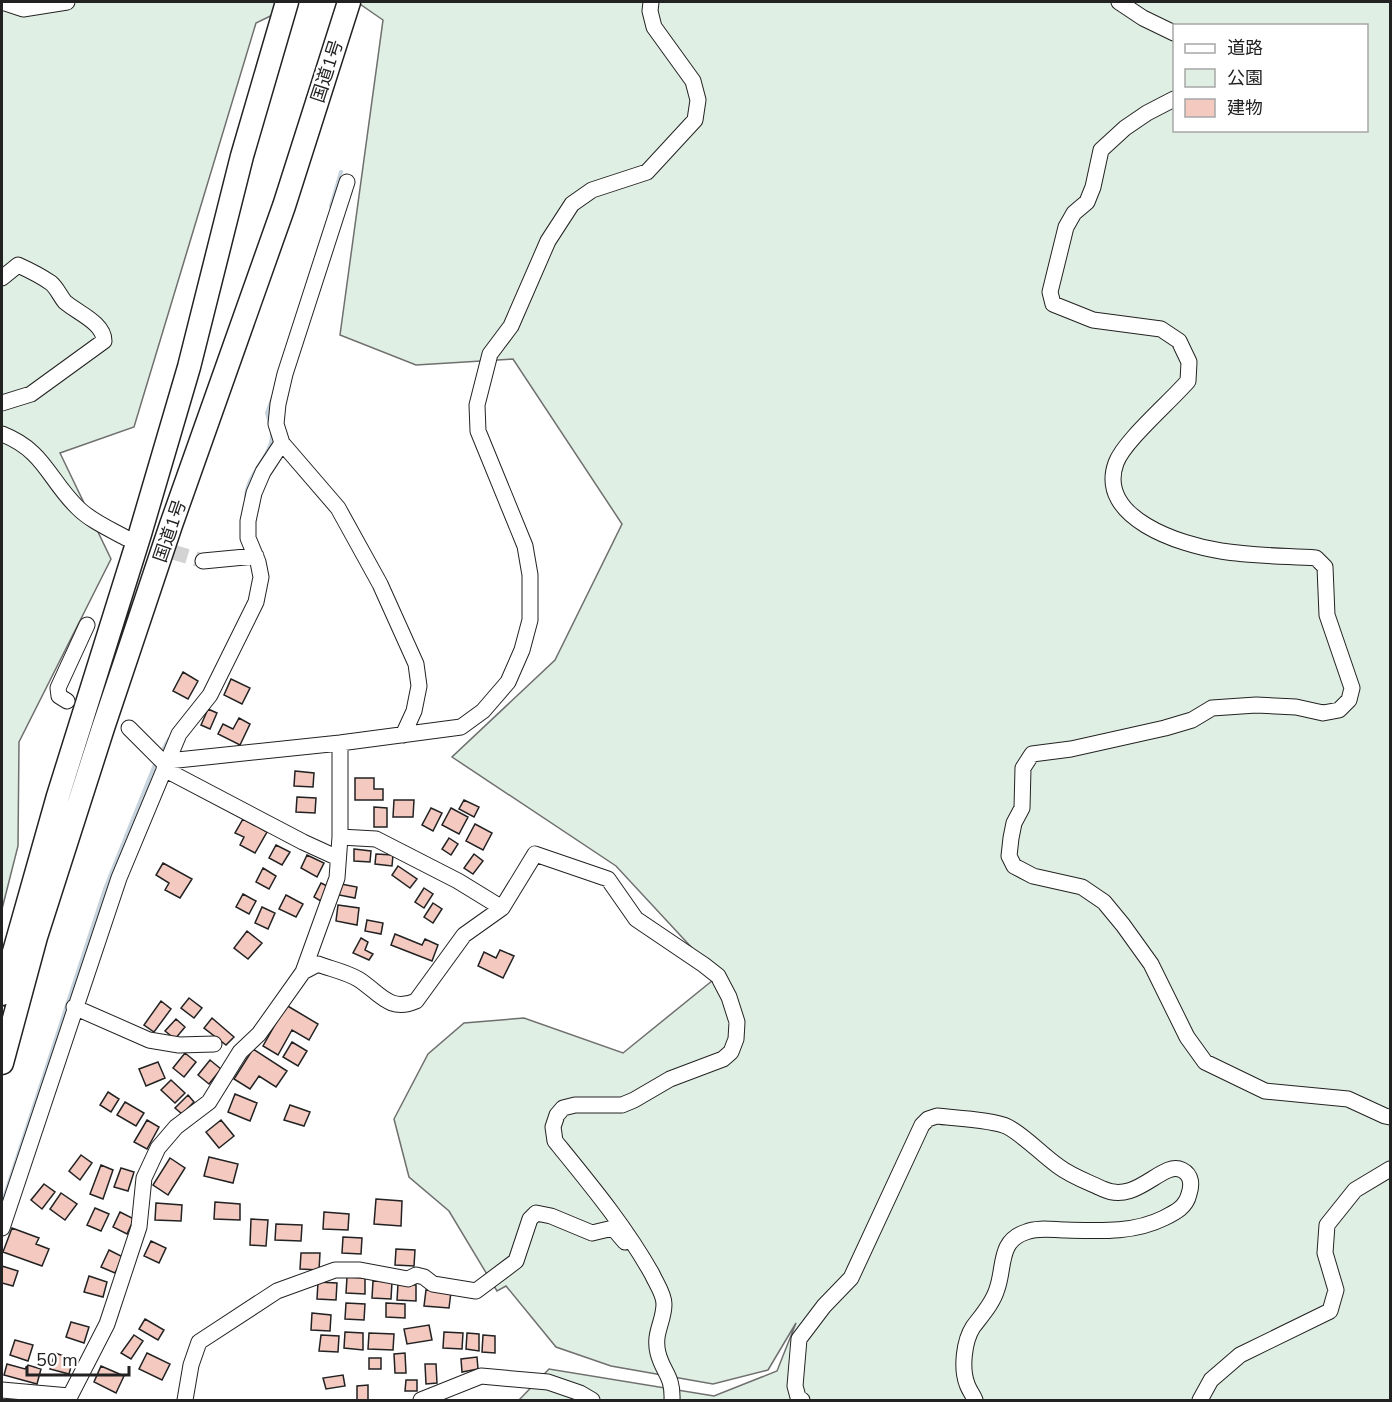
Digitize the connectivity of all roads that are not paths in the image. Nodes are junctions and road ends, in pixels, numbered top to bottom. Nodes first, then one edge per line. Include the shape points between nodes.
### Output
1 (2, 2) edge
2 (67, 2) edge
3 (287, 2) edge
4 (349, 2) edge
5 (651, 2) edge
6 (1119, 2) edge
7 (1173, 33) edge
8 (1173, 100) edge
9 (347, 182) dead end
10 (2, 278) edge
11 (2, 403) edge
12 (2, 434) edge
13 (282, 443) junction
14 (126, 538) tunnel mouth
15 (256, 556) junction
16 (204, 561) tunnel mouth
17 (87, 625) dead end
18 (67, 701) dead end
19 (129, 728) dead end
20 (403, 735) junction
21 (340, 743) junction
22 (166, 765) junction
23 (340, 837) junction
24 (338, 858) junction
25 (502, 908) junction
26 (303, 972) junction
27 (2, 994) edge
28 (74, 1007) junction
29 (214, 1044) dead end
30 (2, 1063) edge
31 (1390, 1116) edge
32 (1390, 1169) edge
33 (2, 1228) edge
34 (649, 1269) junction
35 (2, 1390) edge
36 (68, 1398) edge
37 (185, 1401) edge
38 (421, 1401) edge
39 (592, 1401) edge
40 (672, 1401) edge
41 (802, 1401) edge
42 (975, 1401) edge
43 (1200, 1401) edge

1 - 2 street via 23,9
3 - 27 highway, 国道1号 via 242,156 186,379 57,796
4 - 30 highway, 国道1号 via 284,206 103,728 36,937
5 - 20 street via 654,27 693,81 698,100 695,120 647,172 592,190 572,204 548,241 512,326 490,354 477,405 478,431 525,546 530,575 530,620 522,651 508,682 483,711 461,727
6 - 7 street
8 - 31 street via 1125,128 1101,150 1088,202 1074,213 1066,227 1050,292 1053,304 1093,320 1161,329 1179,341 1189,362 1188,381 1127,445 1117,461 1113,476 1117,498 1131,516 1182,542 1220,551 1316,558 1325,567 1327,615 1352,688 1349,700 1339,710 1323,713 1256,705 1212,708 1192,720 1165,728 1032,754 1023,768 1022,808 1014,823 1009,856 1014,866 1033,876 1082,887 1104,902 1151,964 1187,1037 1205,1062 1265,1090 1348,1099
9 - 13 street via 280,394 276,424
10 - 11 street via 18,265 35,273 104,334 104,341 31,394
12 - 14 street via 33,452 79,510
13 - 15 street via 254,493 248,538
13 - 20 street via 338,508 380,584 416,664 419,686 414,711
15 - 16 street
15 - 22 street via 261,577 256,602 210,695 179,734
17 - 18 street via 58,688 59,696
19 - 22 street
20 - 21 street
21 - 22 street
21 - 23 street
22 - 24 street
22 - 28 street via 118,878
23 - 24 street
23 - 25 street via 376,839
24 - 26 street via 337,878
25 - 26 street via 464,935 416,1000 406,1005 394,1004 358,980 318,964
25 - 34 street via 535,854 608,879 636,920 704,964 718,976 729,997 737,1022 731,1052 723,1059 670,1079 622,1105 563,1108 553,1127 555,1141 612,1212
26 - 36 street via 259,1034 240,1052 209,1102 176,1127 159,1148 144,1178 139,1227 107,1324
28 - 29 street via 149,1040 179,1046
28 - 33 street
32 - 43 street via 1354,1190 1328,1225 1325,1253 1336,1290 1330,1311 1240,1355 1211,1380
34 - 37 street via 613,1228 592,1233 536,1213 530,1219 516,1261 476,1291 433,1284 416,1275 408,1279 360,1270 335,1270 277,1291 199,1342
34 - 40 street via 664,1304 656,1336 658,1354 673,1386
35 - 36 street
38 - 39 street via 481,1376 548,1382
41 - 42 street via 795,1386 799,1339 851,1278 921,1125 928,1119 937,1116 1007,1126 1060,1168 1108,1191 1126,1193 1170,1169 1181,1169 1189,1176 1190,1193 1182,1208 1151,1224 1118,1231 1035,1230 1005,1248 997,1289 966,1346 964,1373

